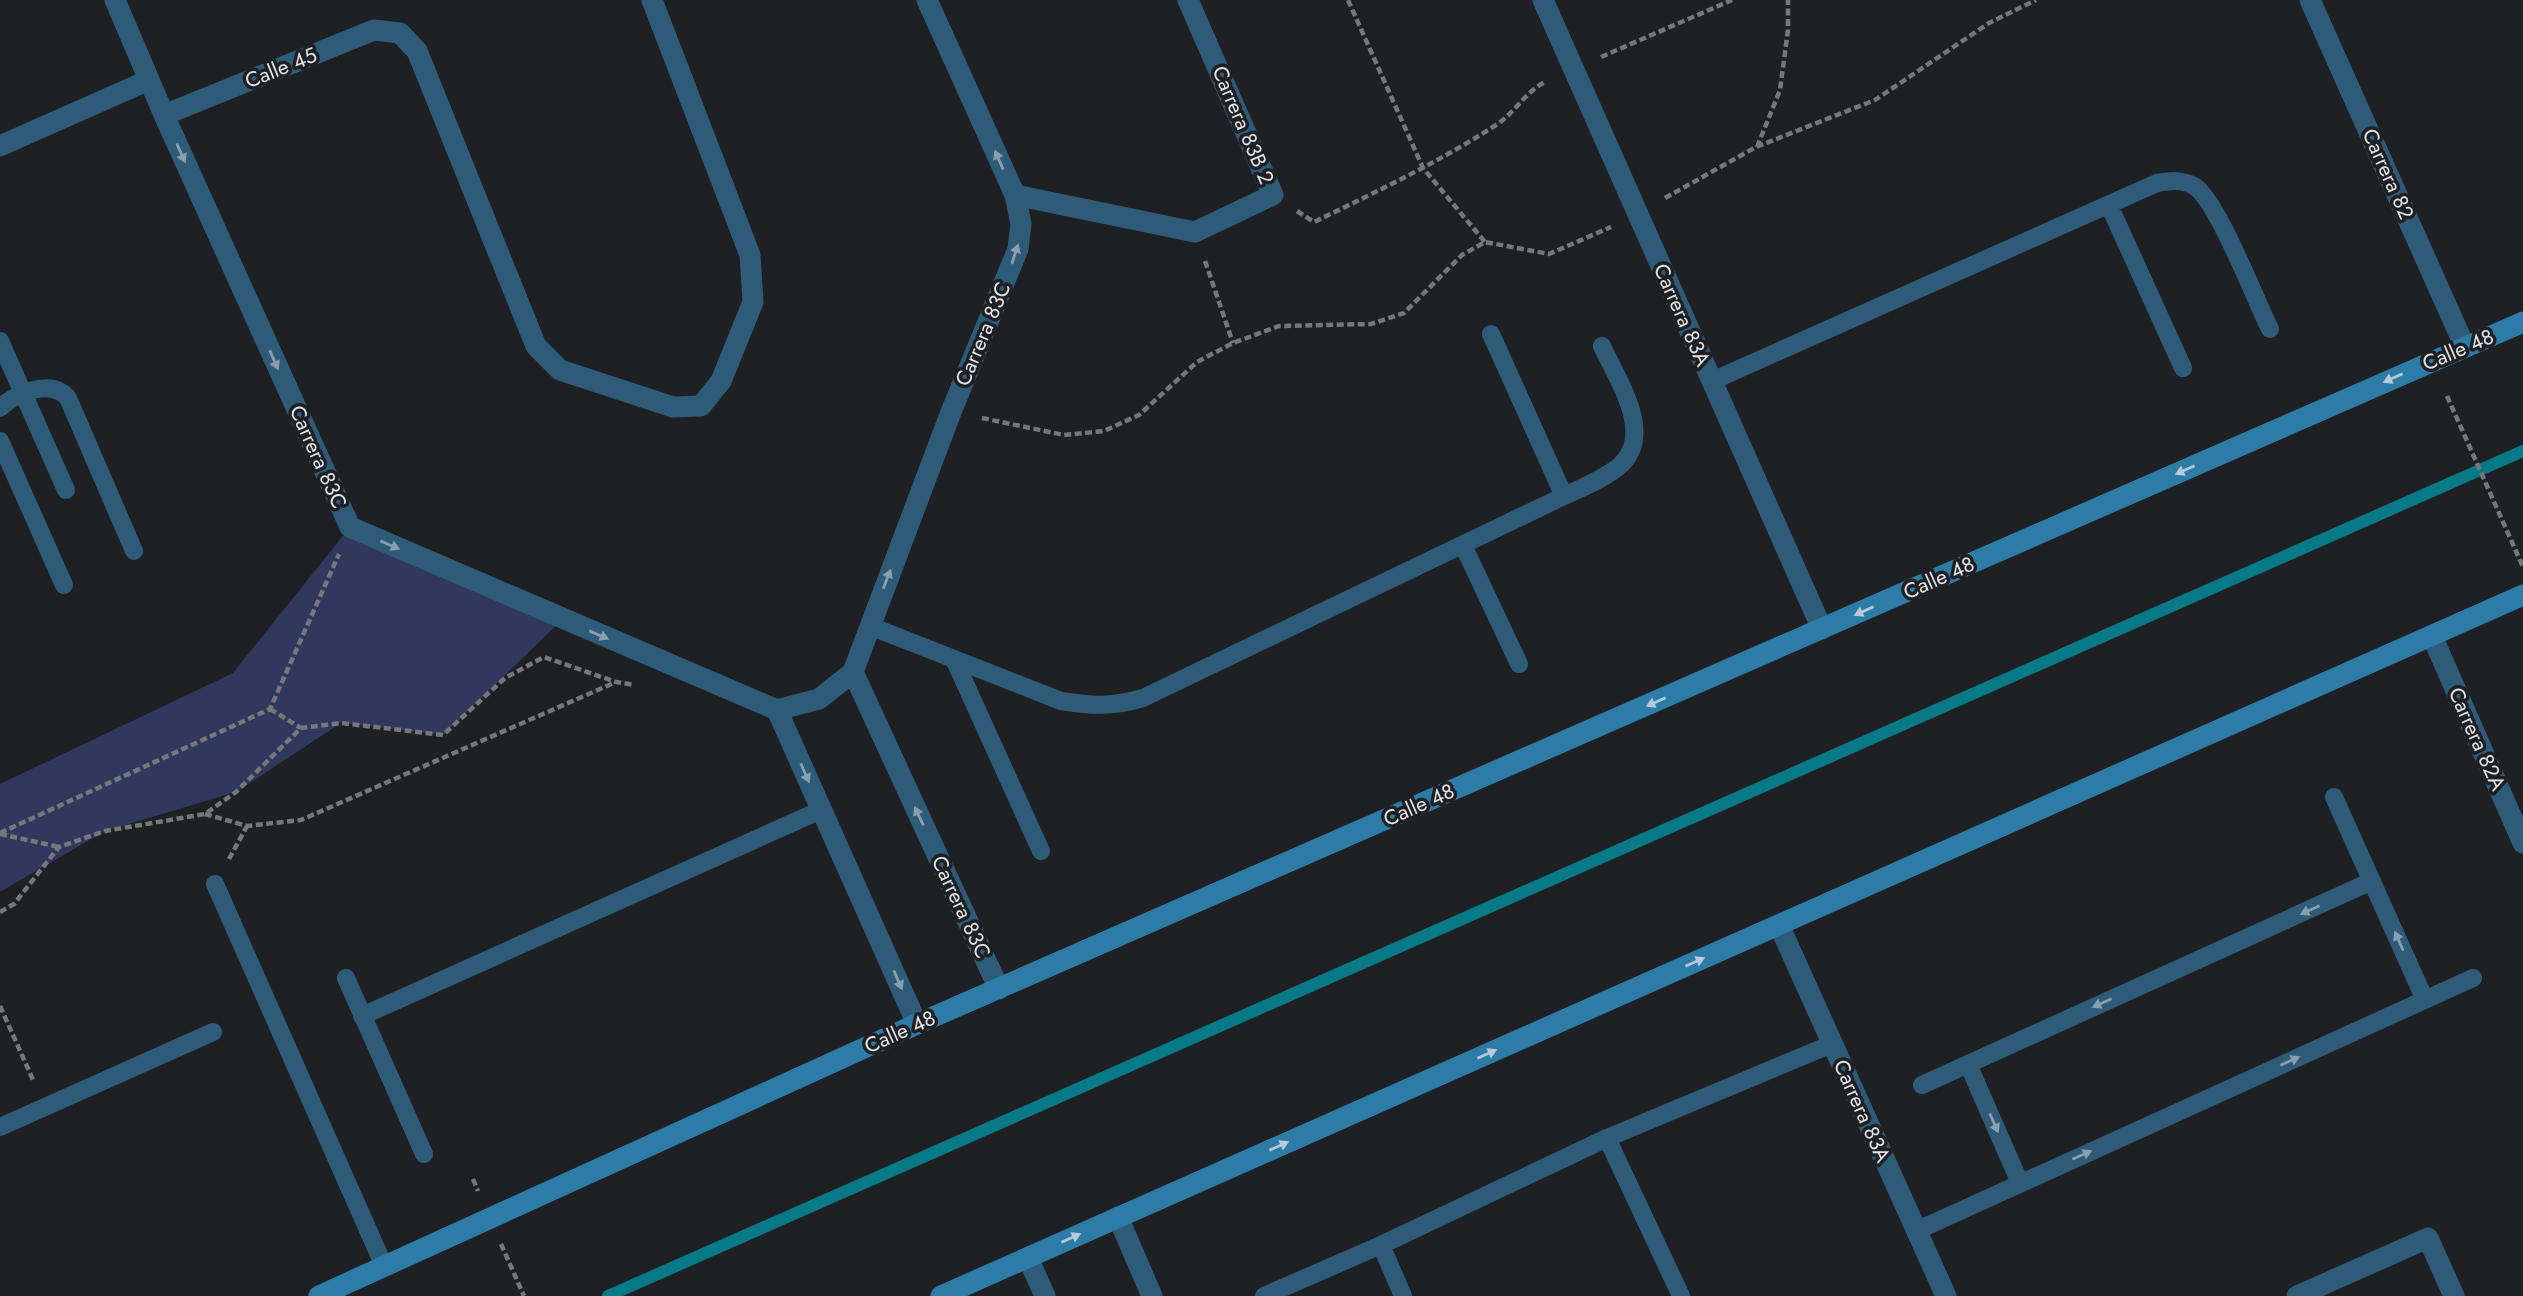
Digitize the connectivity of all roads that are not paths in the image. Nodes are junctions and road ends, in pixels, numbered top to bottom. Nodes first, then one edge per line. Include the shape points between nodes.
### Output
1 (115, 0) edge
2 (652, 0) edge
3 (927, 0) edge
4 (1188, 0) edge
5 (1543, 0) edge
6 (2310, 0) edge
7 (149, 80) junction
8 (163, 115) junction
9 (0, 146) edge
10 (1015, 195) junction
11 (2109, 205) junction
12 (2523, 322) edge
13 (2270, 329) dead end
14 (1491, 334) dead end
15 (0, 341) edge
16 (1602, 346) dead end
17 (2465, 347) junction
18 (2183, 368) dead end
19 (1712, 382) junction
20 (24, 395) junction
21 (0, 408) edge
22 (0, 441) edge
23 (66, 490) dead end
24 (1564, 496) junction
25 (1463, 545) junction
26 (134, 551) dead end
27 (64, 585) dead end
28 (2523, 595) edge
29 (870, 626) junction
30 (1822, 629) junction
31 (2432, 636) junction
32 (954, 659) junction
33 (1519, 664) dead end
34 (853, 671) junction
35 (777, 710) junction
36 (2334, 797) dead end
37 (821, 810) junction
38 (2523, 843) edge
39 (1041, 851) dead end
40 (2372, 881) junction
41 (215, 884) road end
42 (1779, 925) junction
43 (345, 978) dead end
44 (2473, 978) dead end
45 (999, 989) junction
46 (2426, 1000) junction
47 (362, 1016) junction
48 (917, 1024) junction
49 (213, 1032) dead end
50 (1832, 1044) junction
51 (1968, 1064) junction
52 (1922, 1085) dead end
53 (0, 1127) edge
54 (1607, 1138) junction
55 (424, 1154) dead end
56 (2020, 1183) junction
57 (1118, 1217) junction
58 (1916, 1231) junction
59 (1381, 1245) junction
60 (1028, 1258) junction
61 (384, 1266) junction
62 (319, 1296) edge
63 (941, 1296) edge
64 (1045, 1296) edge
65 (1152, 1296) edge
66 (1265, 1296) edge
67 (1403, 1296) edge
68 (1681, 1296) edge
69 (1946, 1296) edge
70 (2297, 1296) edge
71 (2454, 1296) edge

1 - 7 street, Carrera 83C
2 - 8 street, Calle 45 via 750,255 753,302 721,381 701,406 673,407 560,370 536,346 417,51 400,33 374,30
10 -> 3 street, Carrera 83C
4 - 10 street, Carrera 83B 2 via 1273,195 1195,232
5 - 19 street, Carrera 83A
6 - 17 street, Carrera 82
7 - 8 street, Carrera 83C
7 - 9 street
8 -> 35 street, Carrera 83C via 350,527
29 -> 10 street, Carrera 83C via 1018,249 1021,224
11 - 13 lane via 2157,183 2182,181 2194,186 2212,205
11 - 18 lane
11 - 19 lane
12 - 17 main road, Calle 48
14 - 24 lane
15 - 20 lane
16 - 24 lane via 1633,415 1633,443 1619,467
17 -> 30 main road, Calle 48
19 - 30 street, Carrera 83A
20 - 21 lane
20 - 23 lane
20 - 26 lane via 51,387 68,398
22 - 27 lane
24 - 25 lane
25 - 32 lane via 1143,698 1117,705 1061,701
25 - 33 lane
28 - 31 main road
29 - 32 lane
29 - 34 street, Carrera 83C
30 -> 45 main road, Calle 48
31 - 38 street, Carrera 82A
31 - 42 main road
32 - 39 lane
34 - 35 street, Carrera 83C via 819,699
45 -> 34 street, Carrera 83C
35 -> 37 street
36 - 40 lane
37 - 47 lane
37 -> 48 street
46 -> 40 lane
40 -> 51 lane
41 - 61 lane
42 - 50 street, Carrera 83A
57 -> 42 main road
43 - 47 lane
44 - 46 lane
45 - 48 main road, Calle 48
56 -> 46 lane
47 - 55 lane
48 - 61 main road, Calle 48
49 - 53 lane
50 - 54 lane
50 - 58 street, Carrera 83A
51 - 52 lane
51 -> 56 lane
54 - 59 lane
54 - 68 lane
56 - 58 lane
60 -> 57 main road
57 - 65 street
58 - 69 street, Carrera 83A
59 - 66 lane
59 - 67 lane
60 - 63 main road
60 - 64 street
61 - 62 main road, Calle 48
70 - 71 street via 2428,1238

